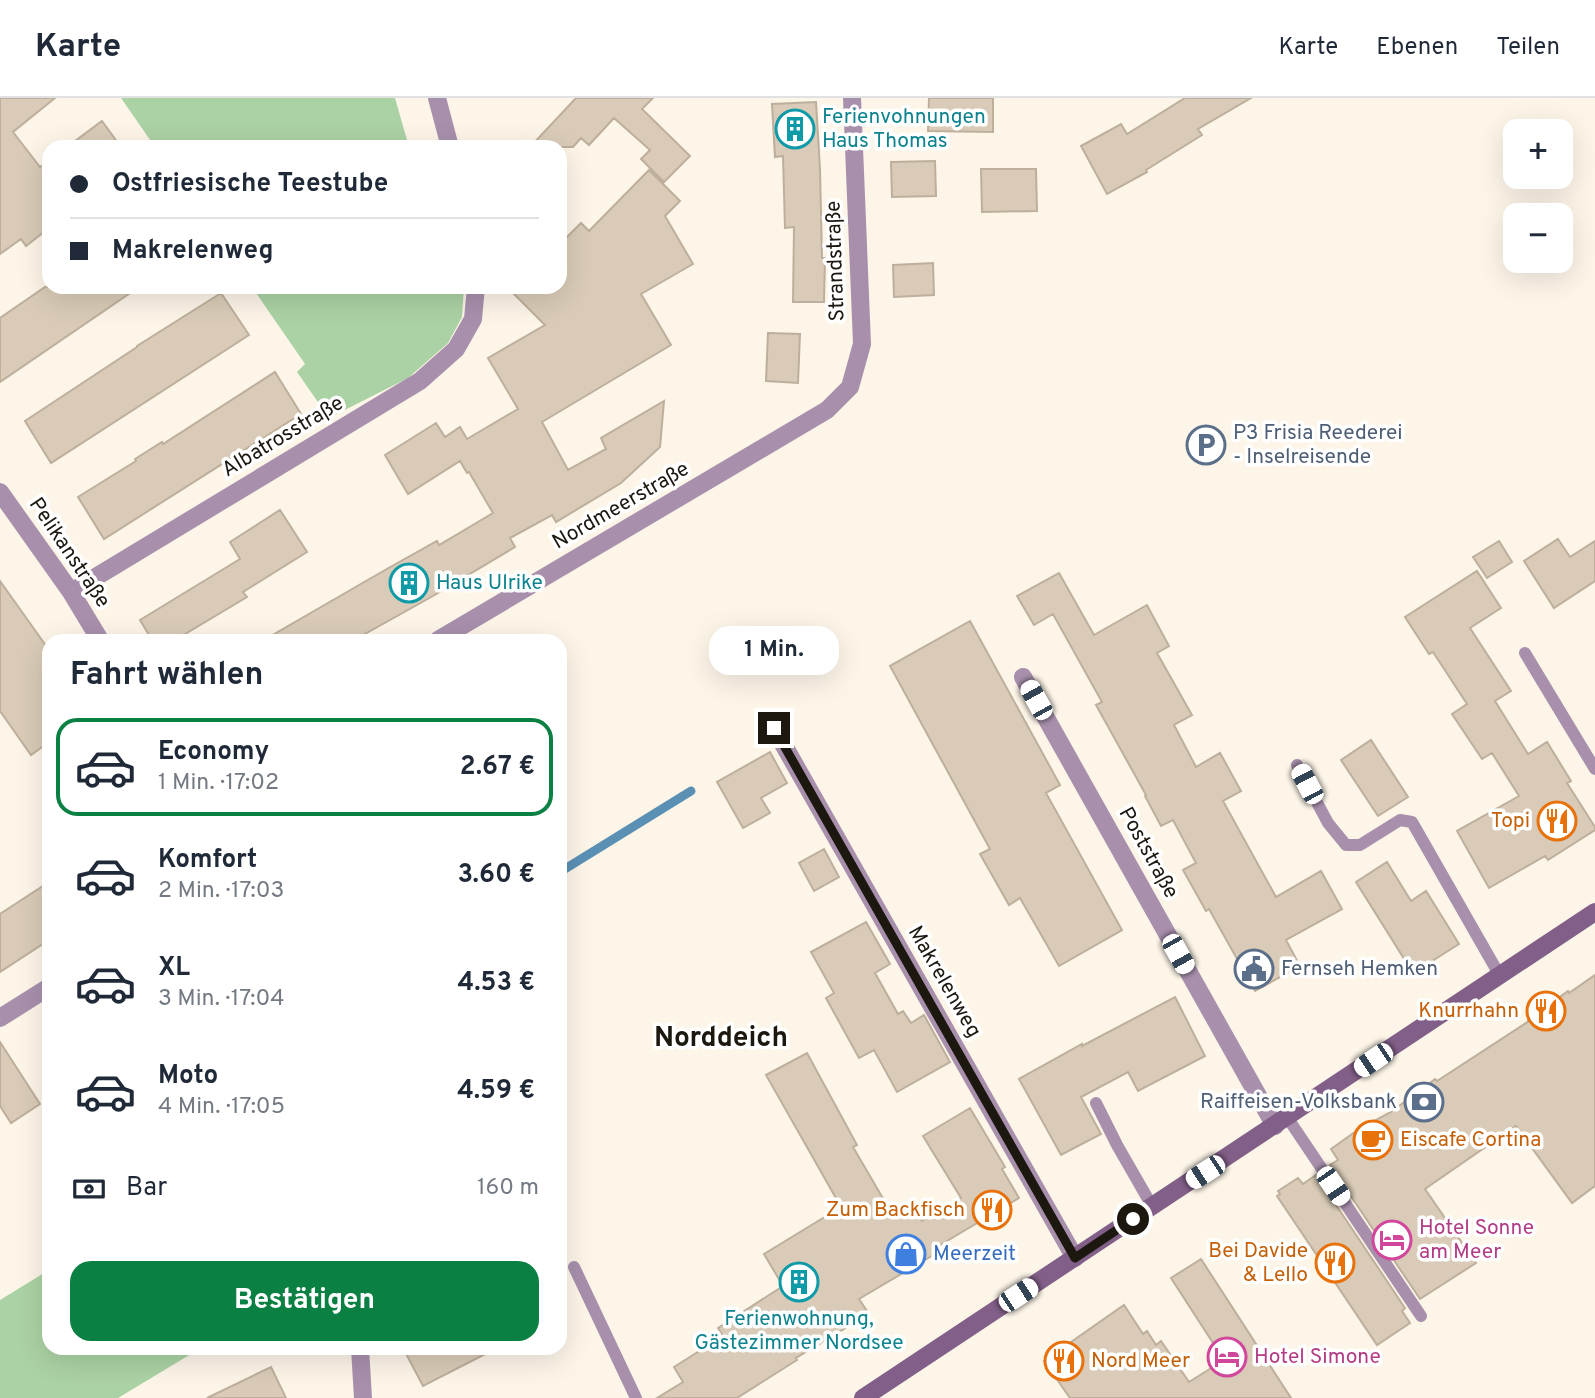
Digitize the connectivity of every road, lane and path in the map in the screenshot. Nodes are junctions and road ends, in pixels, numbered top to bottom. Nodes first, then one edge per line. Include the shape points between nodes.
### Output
1 (437, 98) edge
2 (852, 98) edge
3 (448, 140) edge
4 (475, 294) edge
5 (827, 410) joint
6 (0, 492) edge
7 (71, 592) junction
8 (96, 634) edge
9 (448, 634) edge
10 (1525, 653) dead end
11 (1023, 677) dead end
12 (774, 728) dead end
13 (1297, 765) dead end
14 (1595, 769) edge
15 (1595, 912) edge
16 (1500, 976) junction
17 (42, 992) edge
18 (0, 1018) edge
19 (1096, 1103) dead end
20 (1281, 1121) junction
21 (1152, 1206) junction
22 (1075, 1258) junction
23 (574, 1266) dead end
24 (1421, 1316) dead end
25 (360, 1355) edge
26 (363, 1398) edge
27 (636, 1398) edge
28 (863, 1398) edge

1 - 3 street
2 - 5 street, Strandstraße via 862,344 850,387
4 - 7 street, Albatrosstraße via 473,319 456,349 420,380
5 - 9 street, Nordmeerstraße
6 - 7 street, Pelikanstraße
7 - 8 street, Pelikanstraße
10 - 14 lane
11 - 20 street, Poststraße
12 - 22 street, Makrelenweg
13 - 16 lane via 1328,823 1346,845 1360,845 1400,820 1412,822
15 - 16 street
16 - 20 street
17 - 18 street
19 - 21 lane
20 - 21 street
20 - 24 lane
21 - 22 street
22 - 28 street
23 - 27 lane
25 - 26 street

